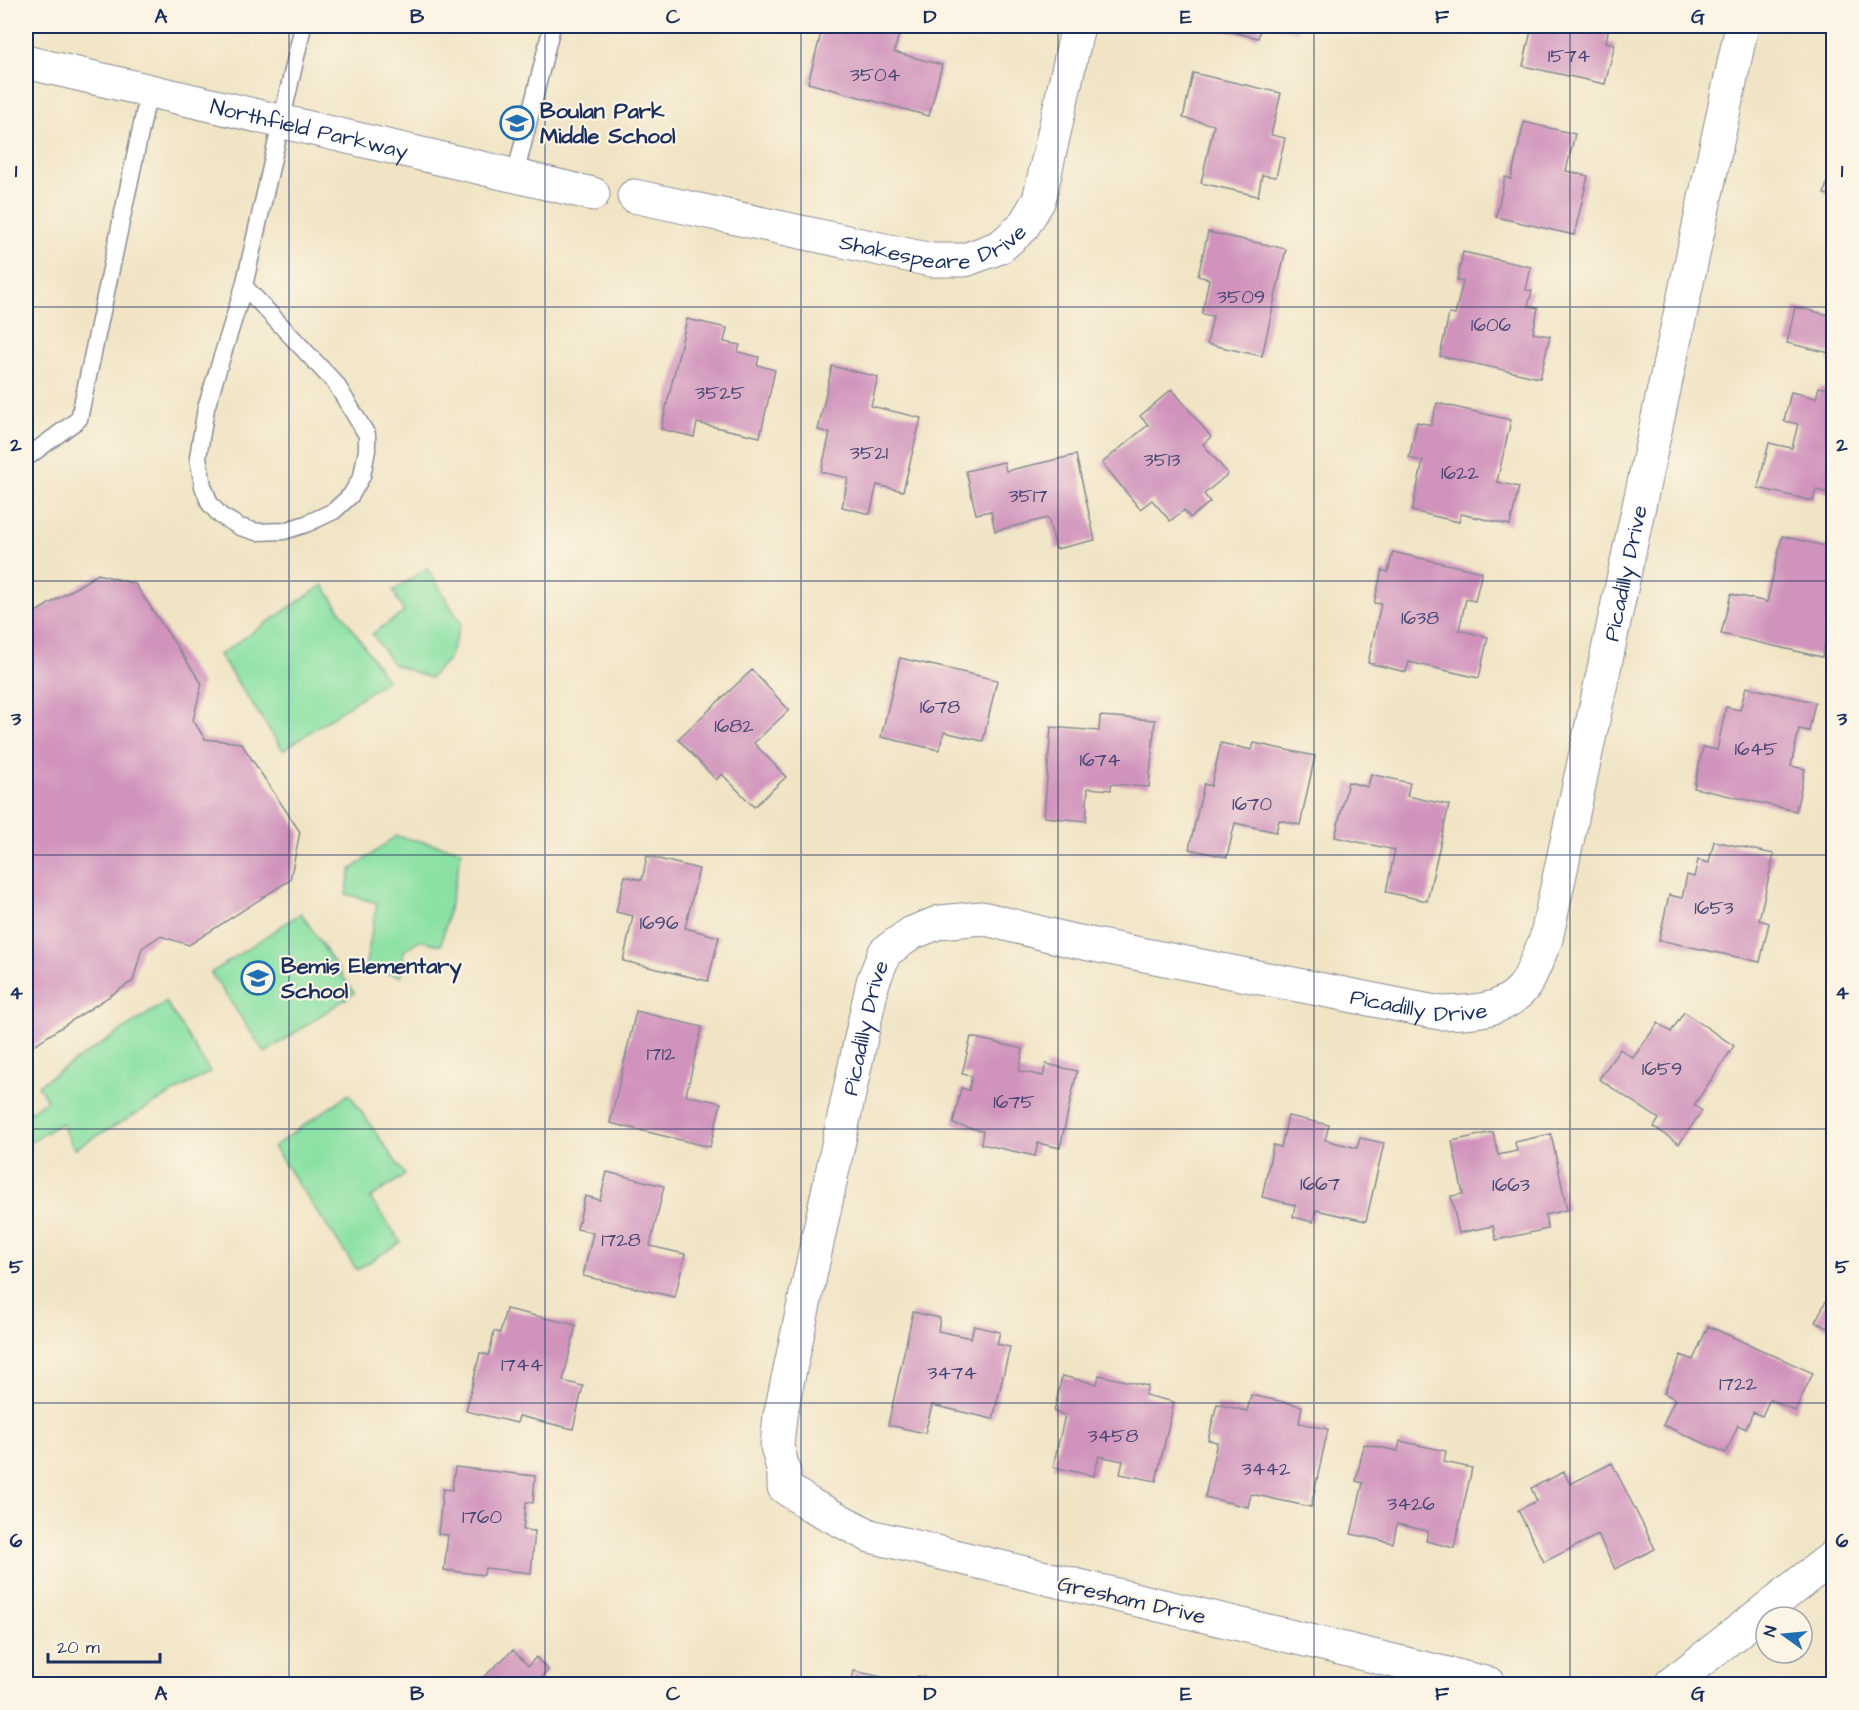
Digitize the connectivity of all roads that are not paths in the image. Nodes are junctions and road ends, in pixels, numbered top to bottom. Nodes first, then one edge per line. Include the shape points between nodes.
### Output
1 (303, 26) edge
2 (552, 26) edge
3 (1078, 26) edge
4 (1742, 26) edge
5 (26, 62) edge
6 (149, 91) junction
7 (280, 122) junction
8 (515, 176) junction
9 (593, 194) dead end
10 (634, 196) dead end
11 (244, 286) junction
12 (26, 458) edge
13 (784, 1488) joint
14 (1833, 1556) edge
15 (1490, 1684) edge
16 (1671, 1684) edge

1 - 7 lane
2 - 8 lane
3 - 10 street, Shakespeare Drive via 1039,200 1022,228 1000,247 982,254 965,260 931,260
4 - 13 street, Picadilly Drive via 1546,939 1523,989 1497,1006 1440,1013 1080,942 982,918 940,922 912,933 885,952 873,982 780,1416 777,1446
5 - 6 street, Northfield Parkway
6 - 7 street, Northfield Parkway
6 - 12 lane via 79,419
7 - 8 street, Northfield Parkway
7 - 11 lane
8 - 9 street, Northfield Parkway
11 - 11 lane via 206,408 198,457 210,504 221,516 257,532 284,531 334,511 351,495 362,476 367,435 336,384
13 - 15 street, Gresham Drive via 870,1536
14 - 16 street

